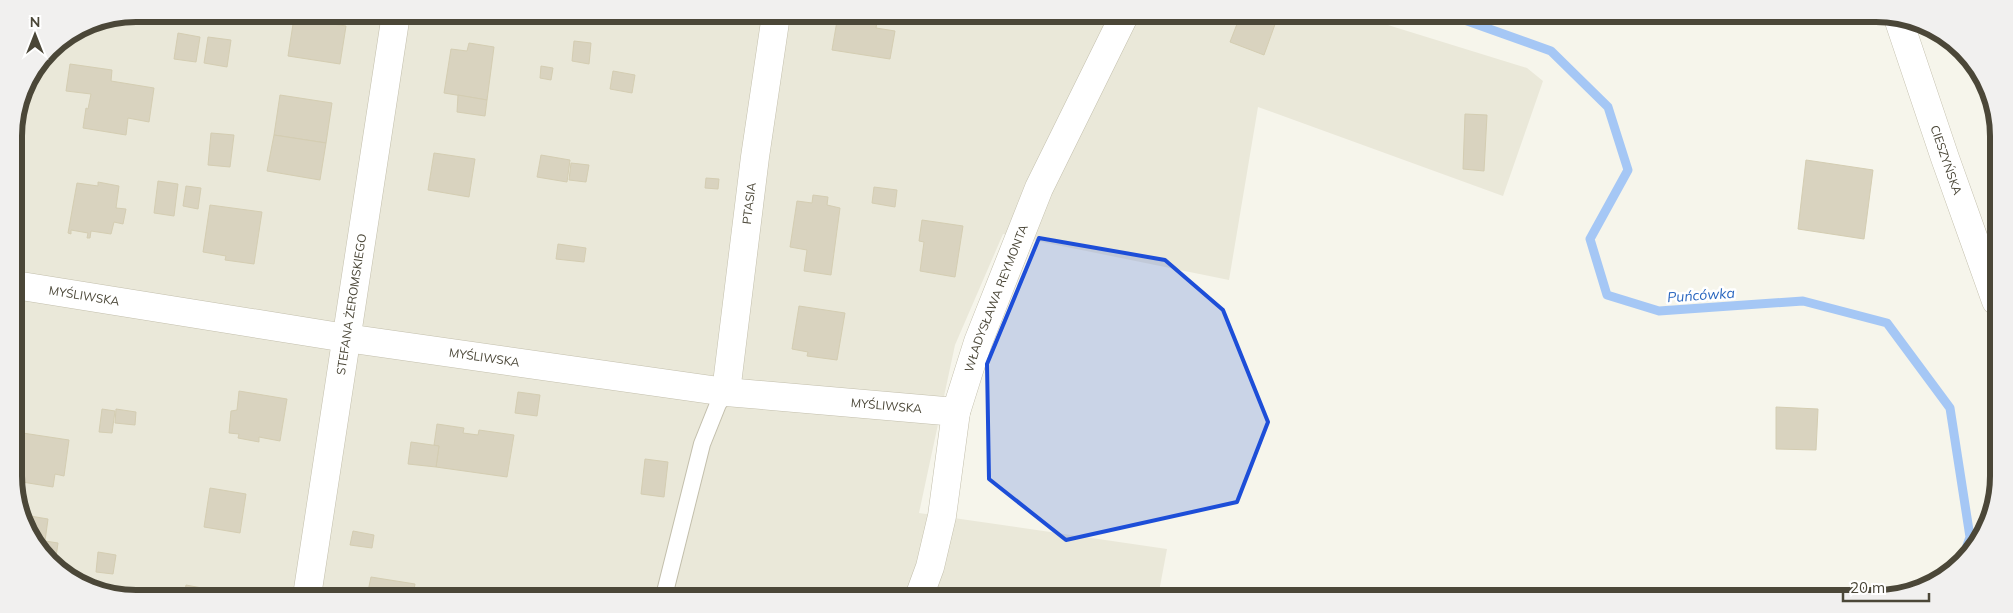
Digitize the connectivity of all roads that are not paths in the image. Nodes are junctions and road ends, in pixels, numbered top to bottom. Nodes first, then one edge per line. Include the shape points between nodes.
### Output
1 (395, 22) edge
2 (775, 22) edge
3 (1121, 22) edge
4 (1900, 25) edge
5 (1990, 284) edge
6 (23, 287) edge
7 (346, 338) junction
8 (726, 392) junction
9 (956, 412) junction
10 (308, 590) edge
11 (666, 590) edge
12 (922, 590) edge

1 - 7 street, STEFANA ŻEROMSKIEGO
2 - 8 street, PTASIA
3 - 9 street, WŁADYSŁAWA REYMONTA via 1039,188 978,342
4 - 5 street, CIESZYŃSKA
6 - 7 street, MYŚLIWSKA
7 - 8 street, MYŚLIWSKA
7 - 10 street, STEFANA ŻEROMSKIEGO
8 - 9 street, MYŚLIWSKA
8 - 11 lane via 702,444
9 - 12 street, WŁADYSŁAWA REYMONTA via 942,516

